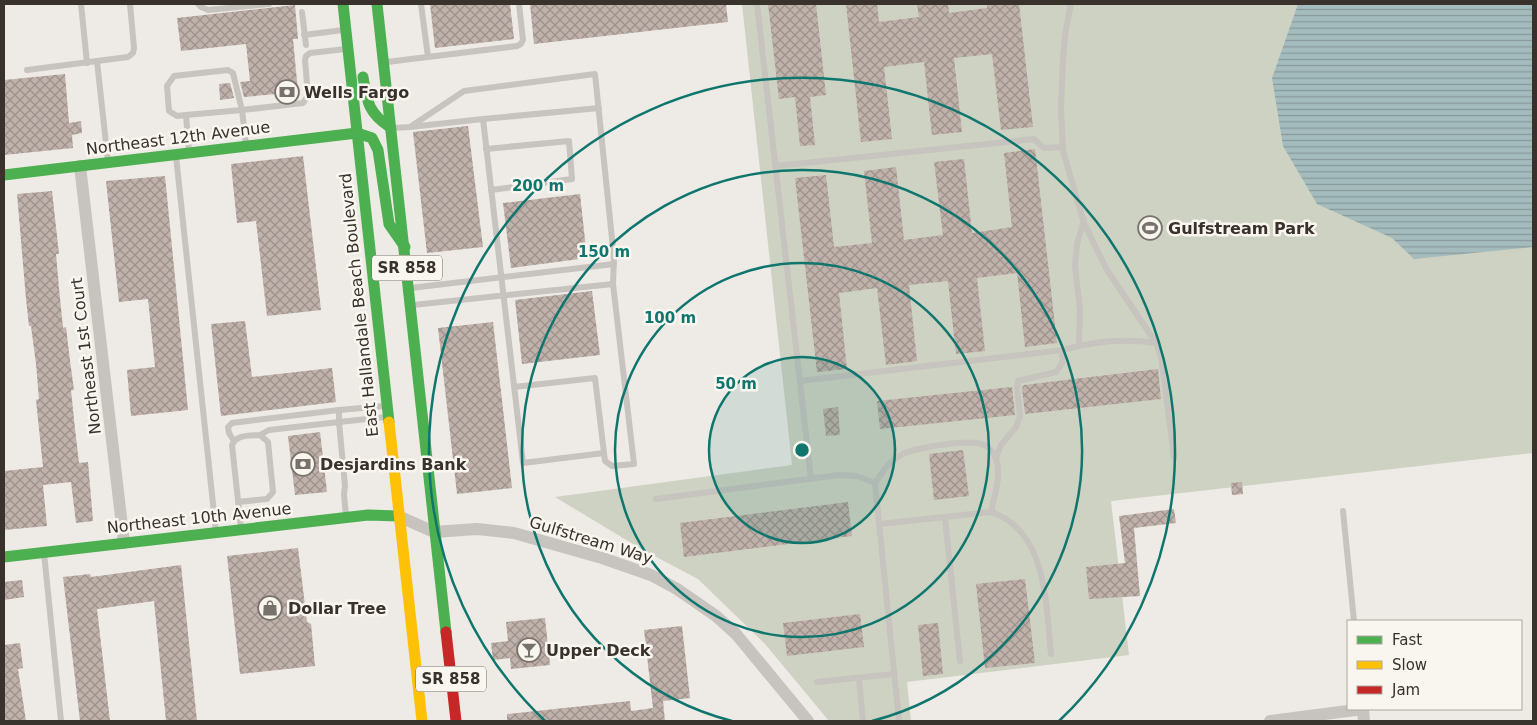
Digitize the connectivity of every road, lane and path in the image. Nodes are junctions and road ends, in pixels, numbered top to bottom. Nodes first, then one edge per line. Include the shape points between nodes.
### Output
1 (81, 4) edge
2 (130, 4) edge
3 (198, 4) edge
4 (269, 4) edge
5 (377, 4) edge
6 (421, 4) edge
7 (519, 4) edge
8 (758, 4) edge
9 (1072, 4) edge
10 (343, 8) edge
11 (302, 12) dead end
12 (346, 30) junction
13 (304, 34) junction
14 (358, 34) dead end
15 (306, 44) dead end
16 (348, 49) junction
17 (428, 57) junction
18 (98, 61) junction
19 (87, 62) junction
20 (383, 62) junction
21 (362, 65) dead end
22 (27, 70) dead end
23 (599, 108) junction
24 (242, 110) junction
25 (186, 115) junction
26 (483, 119) junction
27 (390, 127) junction
28 (410, 128) junction
29 (357, 133) junction
30 (246, 146) junction
31 (1063, 147) junction
32 (486, 149) junction
33 (190, 153) junction
34 (176, 155) junction
35 (108, 163) junction
36 (80, 166) junction
37 (776, 166) junction
38 (4, 175) edge
39 (491, 190) junction
40 (1084, 220) junction
41 (405, 247) junction
42 (614, 264) junction
43 (502, 277) junction
44 (613, 284) junction
45 (409, 288) junction
46 (505, 296) junction
47 (412, 305) junction
48 (1156, 343) junction
49 (1080, 345) junction
50 (1063, 350) junction
51 (800, 381) junction
52 (514, 387) junction
53 (338, 410) junction
54 (387, 412) junction
55 (339, 422) junction
56 (260, 435) junction
57 (234, 441) junction
58 (604, 453) junction
59 (1174, 457) dead end
60 (996, 458) junction
61 (811, 479) junction
62 (875, 483) junction
63 (656, 499) dead end
64 (238, 502) junction
65 (1343, 511) dead end
66 (990, 512) junction
67 (398, 516) junction
68 (346, 518) junction
69 (945, 518) junction
70 (880, 524) junction
71 (241, 530) junction
72 (216, 532) junction
73 (434, 532) junction
74 (124, 543) junction
75 (44, 552) junction
76 (4, 557) edge
77 (1354, 620) edge
78 (1051, 654) dead end
79 (960, 661) dead end
80 (894, 674) junction
81 (859, 678) junction
82 (818, 682) dead end
83 (1354, 710) edge
84 (61, 721) edge
85 (422, 721) edge
86 (456, 721) edge
87 (808, 721) edge
88 (863, 721) edge
89 (899, 721) edge
90 (1270, 721) edge

1 - 19 lane
2 - 18 lane via 133,53 121,59
3 - 4 lane via 208,10
5 - 20 main road, SR 858
6 - 17 lane
7 - 17 lane via 521,44
8 - 37 lane
9 - 31 lane via 1063,57
10 - 12 main road, East Hallandale Beach Boulevard / SR 858
10 - 14 main road
11 - 13 lane
12 - 13 lane
12 - 16 main road, East Hallandale Beach Boulevard / SR 858
13 - 15 lane
16 - 24 lane via 306,56 308,96 303,104
16 - 29 main road, East Hallandale Beach Boulevard / SR 858
17 - 20 lane
18 - 19 lane
18 - 35 lane
19 - 22 lane
20 - 27 main road, SR 858
21 - 27 main road via 372,114
23 - 26 lane
23 - 28 lane via 595,74 464,91
23 - 42 lane
24 - 25 lane
24 - 25 lane via 236,80 228,70 174,76 170,80 167,91 169,111 177,116
24 - 30 lane
25 - 33 lane
26 - 28 lane
26 - 32 lane
27 - 28 lane
27 - 41 main road, SR 858
29 - 30 main road, Northeast 12th Avenue
29 - 41 main road via 372,138 378,150 386,214
29 - 54 main road, East Hallandale Beach Boulevard / SR 858
30 - 33 main road, Northeast 12th Avenue
31 - 37 lane via 1044,148 1034,139
31 - 40 lane
32 - 39 lane
32 - 39 lane via 569,141 572,179
33 - 34 main road, Northeast 12th Avenue
34 - 35 main road, Northeast 12th Avenue
34 - 72 lane
35 - 36 main road, Northeast 12th Avenue
36 - 38 main road, Northeast 12th Avenue
36 - 74 street, Northeast 1st Court
37 - 51 lane
39 - 43 lane
40 - 48 lane via 1107,270
40 - 49 lane via 1075,266
41 - 45 main road, SR 858
42 - 43 lane
42 - 44 lane
43 - 45 lane
43 - 46 lane
44 - 46 lane
44 - 58 lane via 634,464 612,466 605,461
45 - 47 main road, SR 858
46 - 47 lane
46 - 52 lane
47 - 73 main road, SR 858
48 - 49 lane via 1134,339
48 - 59 lane via 1161,356
49 - 50 lane
50 - 51 lane
50 - 60 lane via 1062,362 1056,372 1018,381 1020,416
51 - 61 lane
52 - 58 lane via 595,378
52 - 58 lane via 523,463
53 - 54 lane
53 - 55 lane
53 - 57 lane via 232,424 228,427
54 - 55 lane
54 - 67 main road, East Hallandale Beach Boulevard / SR 858
55 - 56 lane via 269,430
55 - 68 lane
56 - 57 lane via 239,437
56 - 64 lane via 268,442 273,492 268,499
57 - 64 lane
60 - 62 lane via 983,444 972,442 916,449 899,456
60 - 66 lane via 999,469
61 - 62 lane via 857,476
61 - 63 lane
62 - 70 lane
64 - 71 lane
65 - 77 lane
66 - 69 lane
66 - 78 lane via 1011,523 1024,536 1035,555 1042,576
67 - 68 main road, Northeast 10th Avenue
67 - 73 street, Gulfstream Way
67 - 85 main road, East Hallandale Beach Boulevard / SR 858
68 - 71 main road, Northeast 10th Avenue
69 - 70 lane
69 - 79 lane
70 - 80 lane
71 - 72 main road, Northeast 10th Avenue
72 - 74 main road, Northeast 10th Avenue
73 - 86 main road, SR 858
73 - 87 street, Gulfstream Way via 476,529 514,533 651,575 685,594 736,634
74 - 75 main road, Northeast 10th Avenue
75 - 76 main road, Northeast 10th Avenue
75 - 84 lane
80 - 81 lane
80 - 89 lane
81 - 82 lane
81 - 88 lane
83 - 90 street

